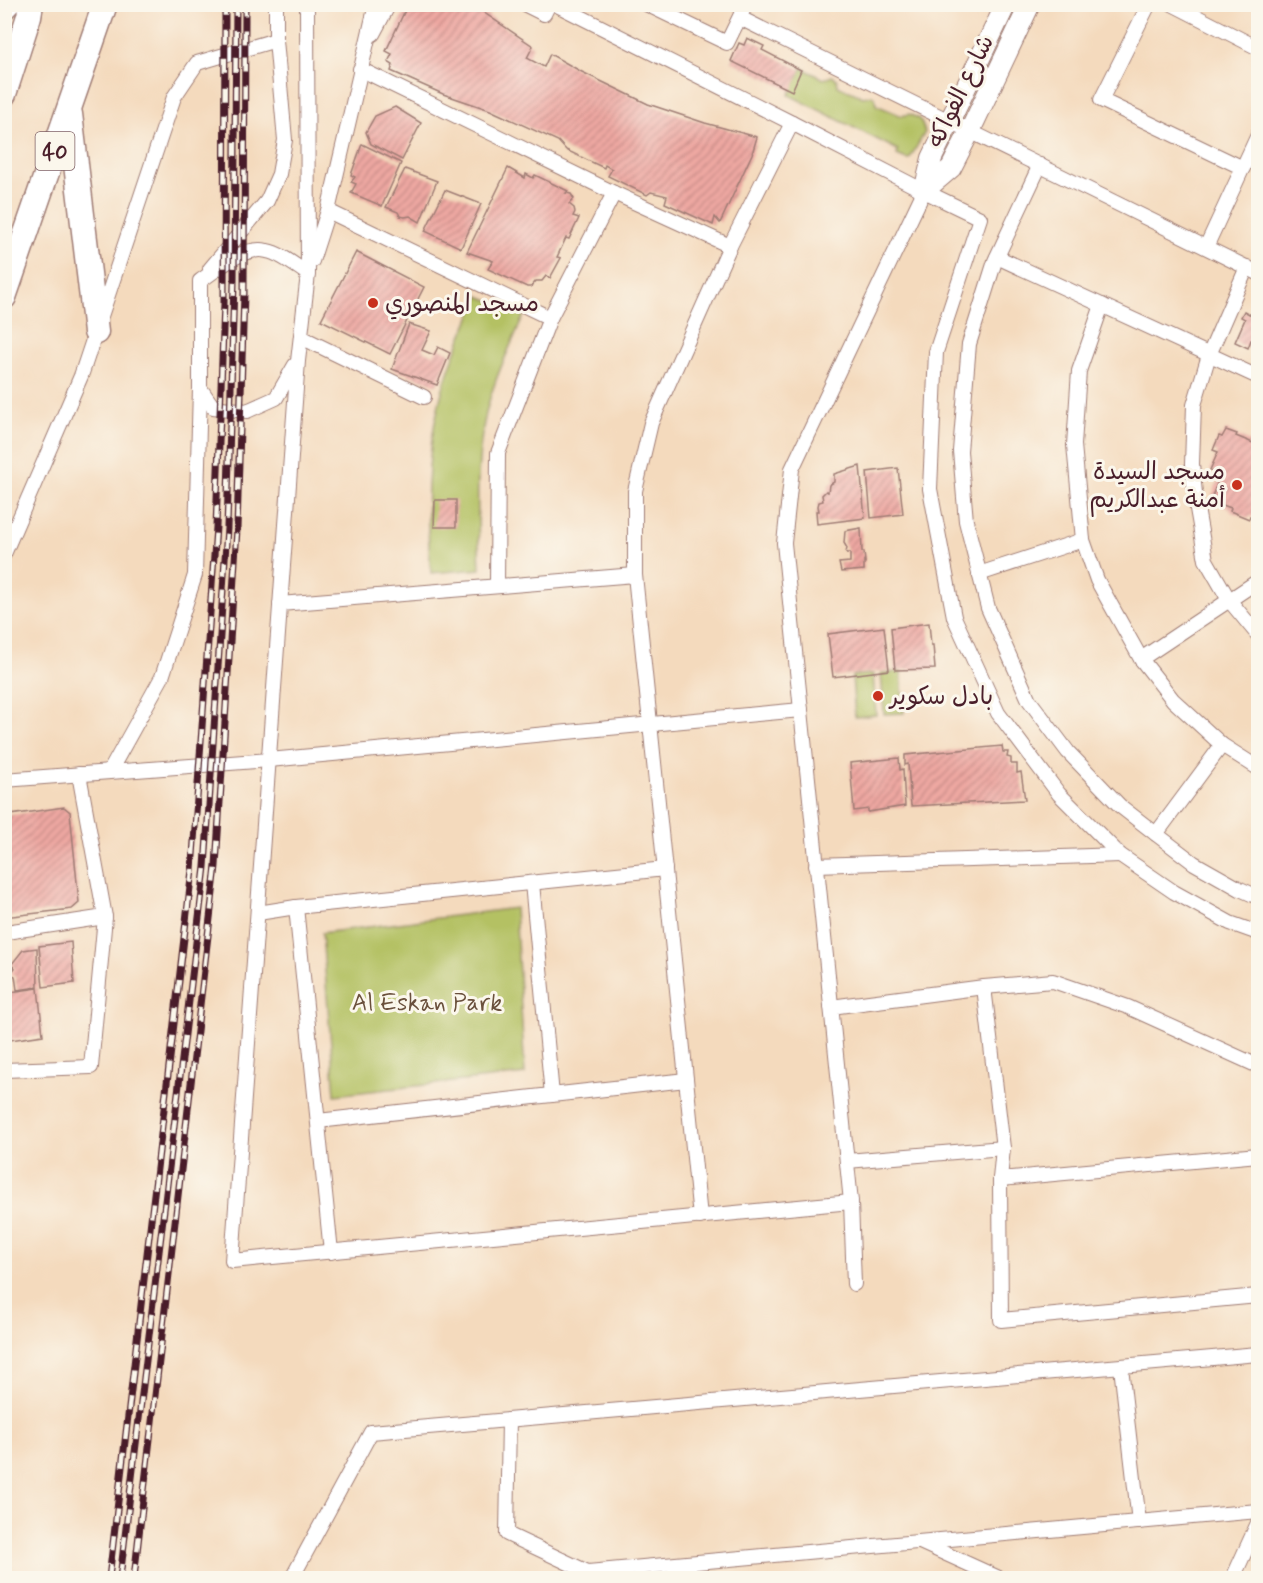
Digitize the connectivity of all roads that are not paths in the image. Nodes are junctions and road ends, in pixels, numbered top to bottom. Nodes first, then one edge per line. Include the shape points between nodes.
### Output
1 (31, 4) edge
2 (105, 4) edge
3 (276, 4) edge
4 (307, 4) edge
5 (375, 4) edge
6 (389, 4) edge
7 (524, 4) edge
8 (549, 4) edge
9 (555, 4) edge
10 (646, 4) edge
11 (746, 4) edge
12 (1006, 4) edge
13 (1030, 4) edge
14 (1149, 4) edge
15 (1172, 4) edge
16 (740, 18) junction
17 (276, 40) junction
18 (1258, 48) edge
19 (364, 51) junction
20 (360, 69) junction
21 (4, 94) edge
22 (69, 107) junction
23 (950, 121) junction
24 (792, 123) junction
25 (970, 131) junction
26 (1258, 135) edge
27 (1040, 165) junction
28 (1243, 168) junction
29 (924, 191) junction
30 (614, 193) junction
31 (328, 211) junction
32 (730, 246) junction
33 (1206, 247) junction
34 (997, 257) junction
35 (1253, 270) edge
36 (308, 274) junction
37 (200, 281) junction
38 (4, 297) edge
39 (1102, 305) junction
40 (550, 318) junction
41 (96, 332) junction
42 (301, 337) junction
43 (1209, 355) junction
44 (298, 361) junction
45 (1258, 377) edge
46 (200, 388) junction
47 (424, 397) dead end
48 (1083, 540) junction
49 (4, 554) edge
50 (980, 574) junction
51 (635, 575) junction
52 (1258, 581) edge
53 (497, 586) junction
54 (1229, 600) junction
55 (280, 603) junction
56 (1258, 635) edge
57 (1141, 659) junction
58 (801, 710) junction
59 (650, 724) junction
60 (1222, 745) junction
61 (269, 760) junction
62 (1258, 768) edge
63 (110, 771) junction
64 (79, 774) junction
65 (4, 780) edge
66 (1156, 834) junction
67 (1120, 855) junction
68 (816, 866) junction
69 (665, 869) junction
70 (531, 883) junction
71 (1258, 897) edge
72 (296, 908) junction
73 (258, 913) junction
74 (105, 917) junction
75 (1258, 933) edge
76 (4, 935) edge
77 (984, 987) junction
78 (831, 1007) junction
79 (1258, 1066) edge
80 (4, 1071) edge
81 (686, 1080) junction
82 (552, 1095) junction
83 (318, 1121) junction
84 (1003, 1148) junction
85 (1258, 1155) edge
86 (847, 1161) junction
87 (1000, 1179) junction
88 (851, 1202) junction
89 (700, 1217) junction
90 (331, 1252) junction
91 (854, 1284) dead end
92 (1258, 1296) edge
93 (1258, 1354) edge
94 (1122, 1366) junction
95 (509, 1420) junction
96 (1258, 1511) edge
97 (1139, 1522) junction
98 (1258, 1523) edge
99 (920, 1542) junction
100 (588, 1572) junction
101 (292, 1578) edge
102 (602, 1578) edge
103 (999, 1578) edge
104 (1233, 1578) edge

1 - 21 highway
2 - 22 highway, 40
3 - 17 street
4 - 36 street
5 - 19 street
6 - 19 street
7 - 8 street via 544,14
9 - 24 street
10 - 16 street via 727,43
11 - 16 street
12 - 23 street
13 - 25 street, شارع الفواكه
14 - 28 street via 1101,100
15 - 18 street
16 - 23 street
17 - 37 street via 285,140 279,174 267,201
17 - 41 street via 197,63 174,97
19 - 20 street
20 - 30 street
20 - 31 street
22 - 38 highway, 40
22 - 41 highway
23 - 25 street
23 - 29 street via 932,158
24 - 29 street
24 - 32 street
25 - 27 street
25 - 29 street, شارع الفواكه via 951,168
26 - 28 street
27 - 33 street
27 - 34 street
28 - 33 street
29 - 58 street via 792,469 784,543
29 - 67 street via 980,218 936,352 930,489 954,617 998,713 1059,794
30 - 32 street
30 - 40 street
31 - 36 street
31 - 40 street
32 - 51 street via 651,423 635,491
33 - 35 street
34 - 39 street
34 - 50 street via 969,344 960,451 966,521
35 - 43 street
36 - 37 street via 266,250 245,251
36 - 42 street
37 - 46 street
39 - 43 street
39 - 48 street via 1079,371 1074,445
40 - 53 street via 498,453
41 - 49 street
42 - 44 street
42 - 47 street
43 - 45 street
43 - 54 street via 1194,405 1192,464 1206,560
44 - 46 street via 276,398 248,411 213,407
44 - 55 street
46 - 63 street via 195,575 162,677
48 - 50 street
48 - 57 street via 1097,580
50 - 66 street via 988,609 1029,700 1068,752 1120,806
51 - 53 street
51 - 59 street
52 - 54 street
53 - 55 street
54 - 56 street
54 - 57 street
55 - 61 street
57 - 60 street via 1173,700
58 - 59 street
58 - 68 street
59 - 61 street
59 - 69 street
60 - 62 street
60 - 66 street
61 - 63 street
61 - 73 street
63 - 64 street
64 - 65 street
64 - 74 street
66 - 71 street via 1194,863
67 - 68 street
67 - 75 street via 1174,892
68 - 78 street
69 - 70 street
69 - 81 street
70 - 72 street
70 - 82 street
72 - 73 street
72 - 83 street
73 - 90 street via 232,1261
74 - 76 street
74 - 80 street via 91,1066
77 - 78 street
77 - 79 street via 1053,981 1128,1008
77 - 84 street
78 - 86 street
81 - 82 street
81 - 89 street
82 - 83 street
83 - 90 street
84 - 86 street
84 - 87 street
85 - 87 street
86 - 88 street
87 - 92 street via 1001,1320
88 - 89 street
88 - 91 street
89 - 90 street
93 - 94 street
94 - 95 street
94 - 97 street
95 - 100 street via 507,1534
95 - 101 street via 371,1432
96 - 97 street
97 - 99 street
98 - 104 street
99 - 100 street
99 - 103 street
100 - 102 street

